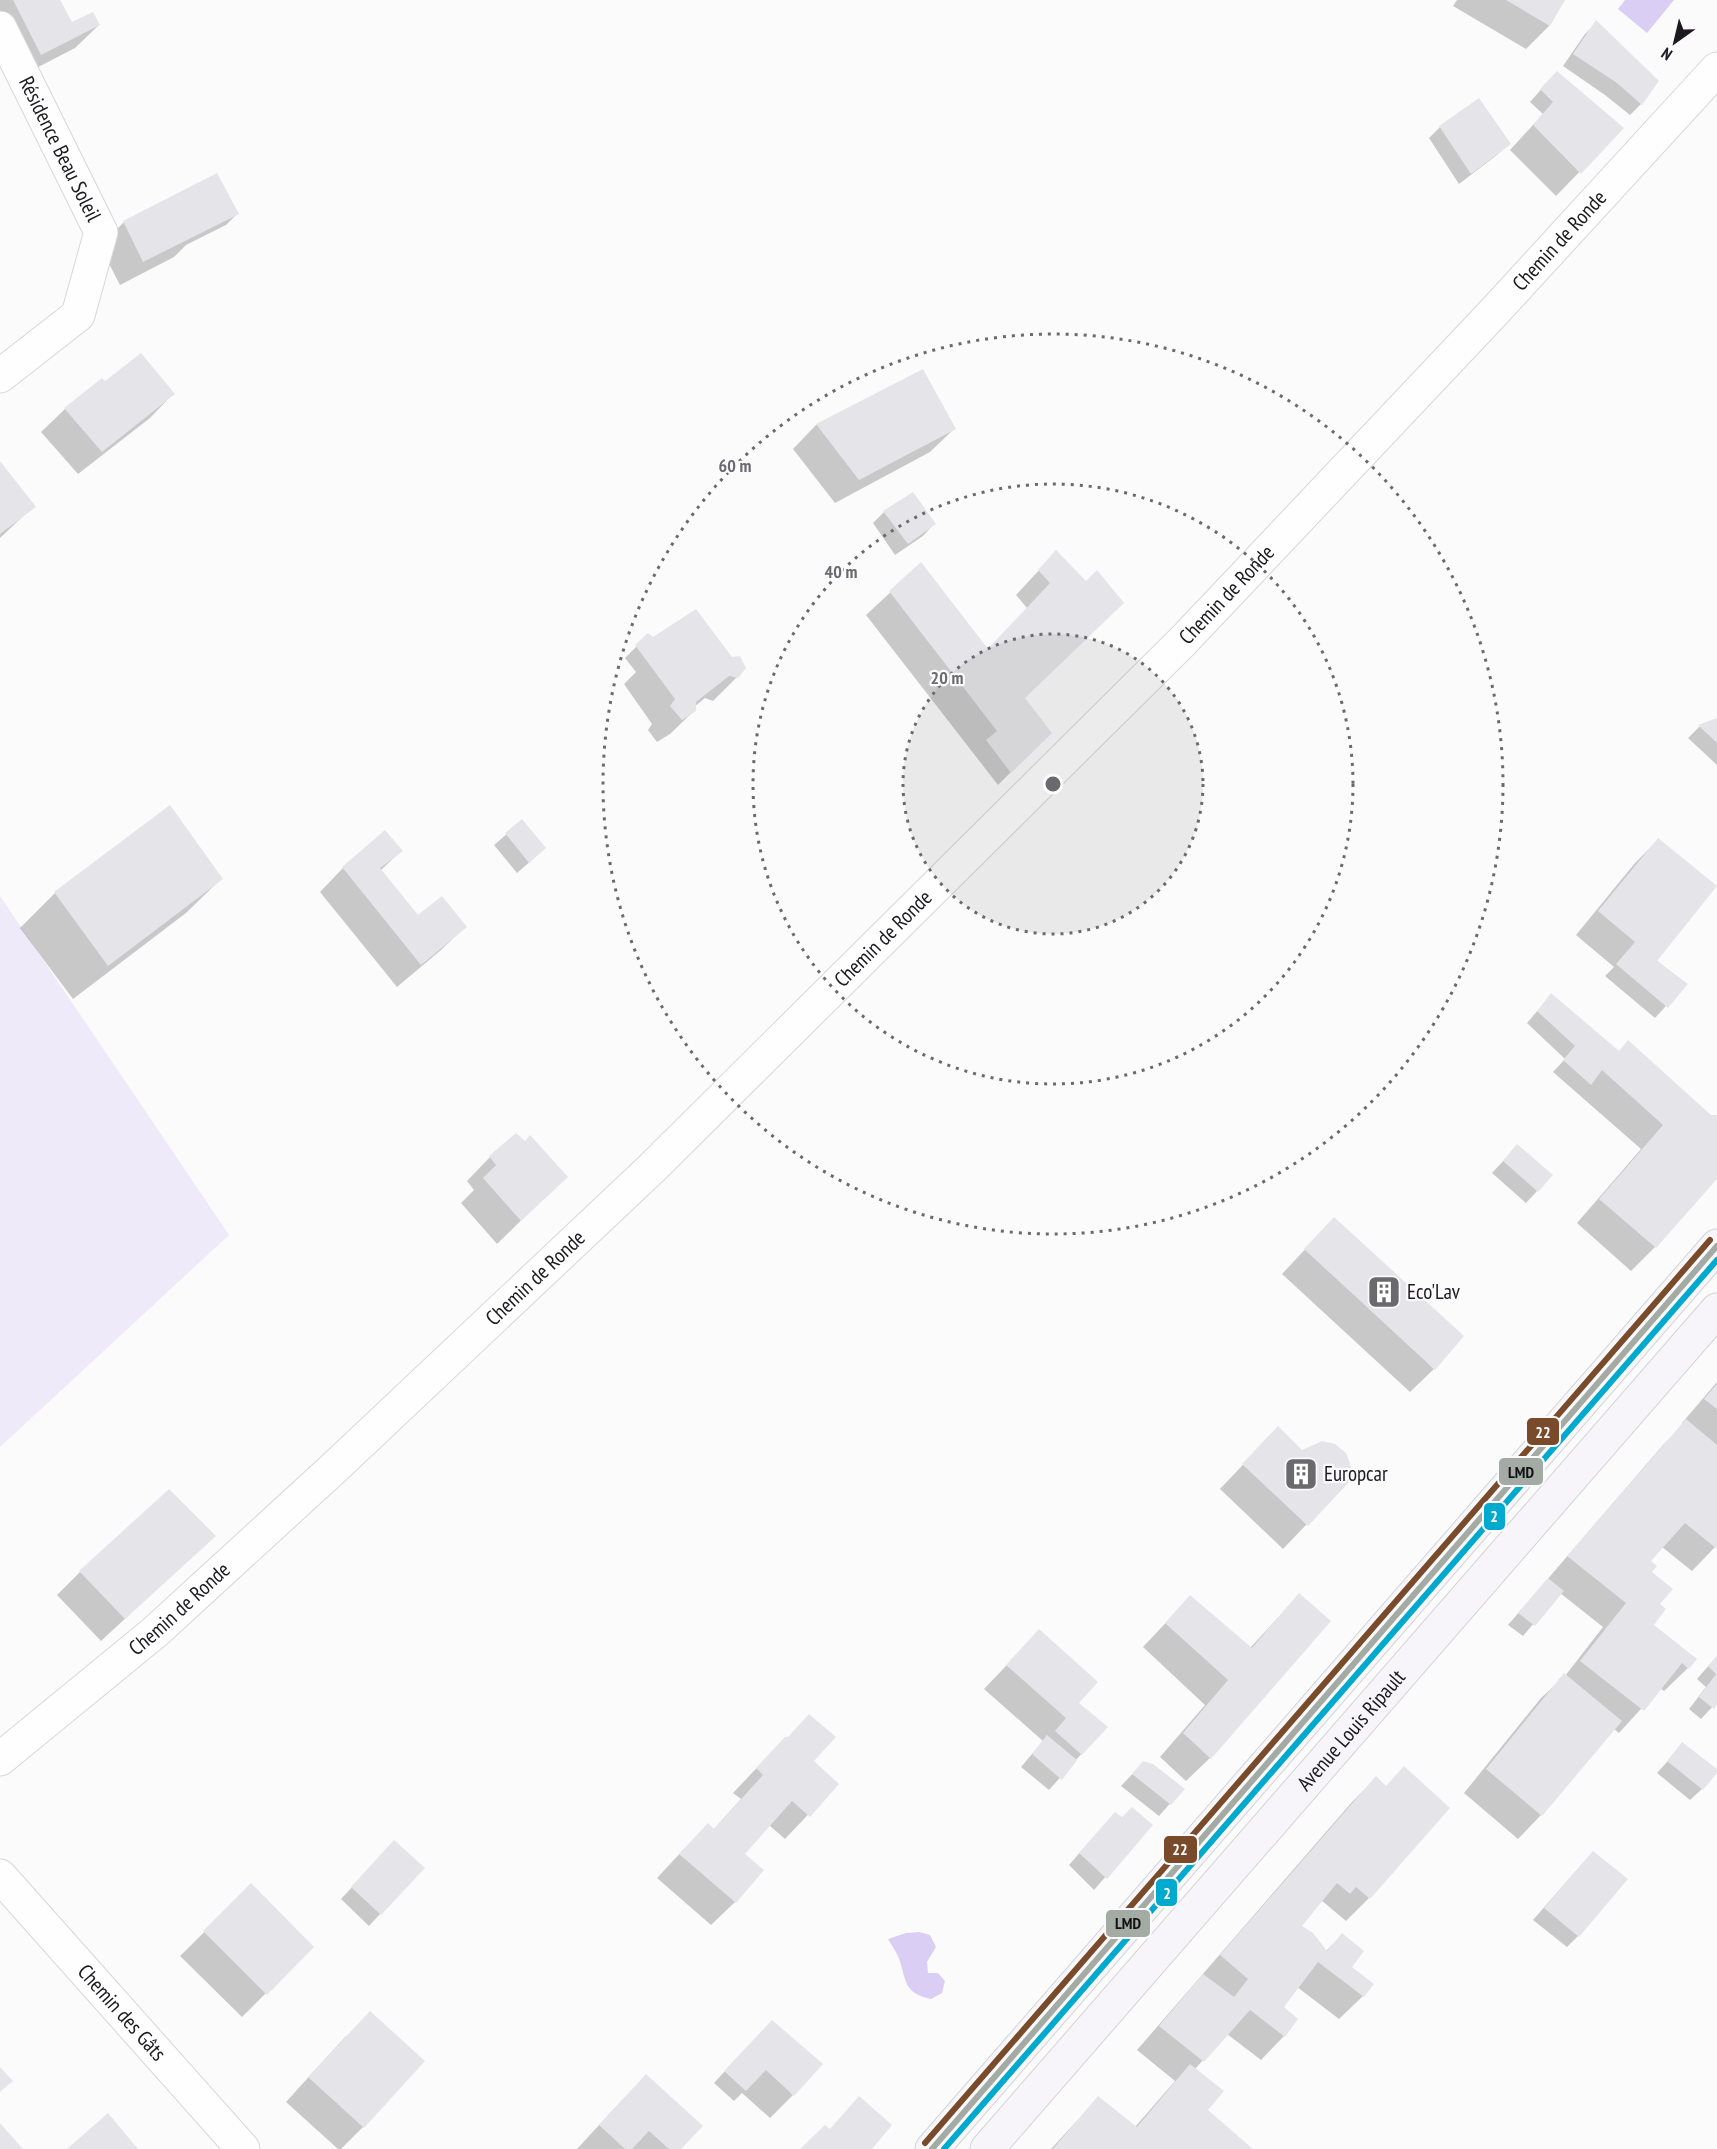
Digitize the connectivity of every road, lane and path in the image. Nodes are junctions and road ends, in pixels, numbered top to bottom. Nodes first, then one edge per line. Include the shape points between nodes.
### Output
1 (0, 28) edge
2 (1717, 69) edge
3 (0, 376) edge
4 (1717, 1246) edge
5 (1717, 1310) edge
6 (0, 1759) edge
7 (0, 1876) edge
8 (243, 2149) edge
9 (932, 2149) edge
10 (987, 2149) edge

1 - 3 street, Résidence Beau Soleil via 101,232 78,315
2 - 6 street, Chemin de Ronde via 1496,311 1184,640 659,1160 155,1632
4 - 9 main road, Avenue Louis Ripault
5 - 10 main road, Avenue Louis Ripault
7 - 8 street, Chemin des Gâts

